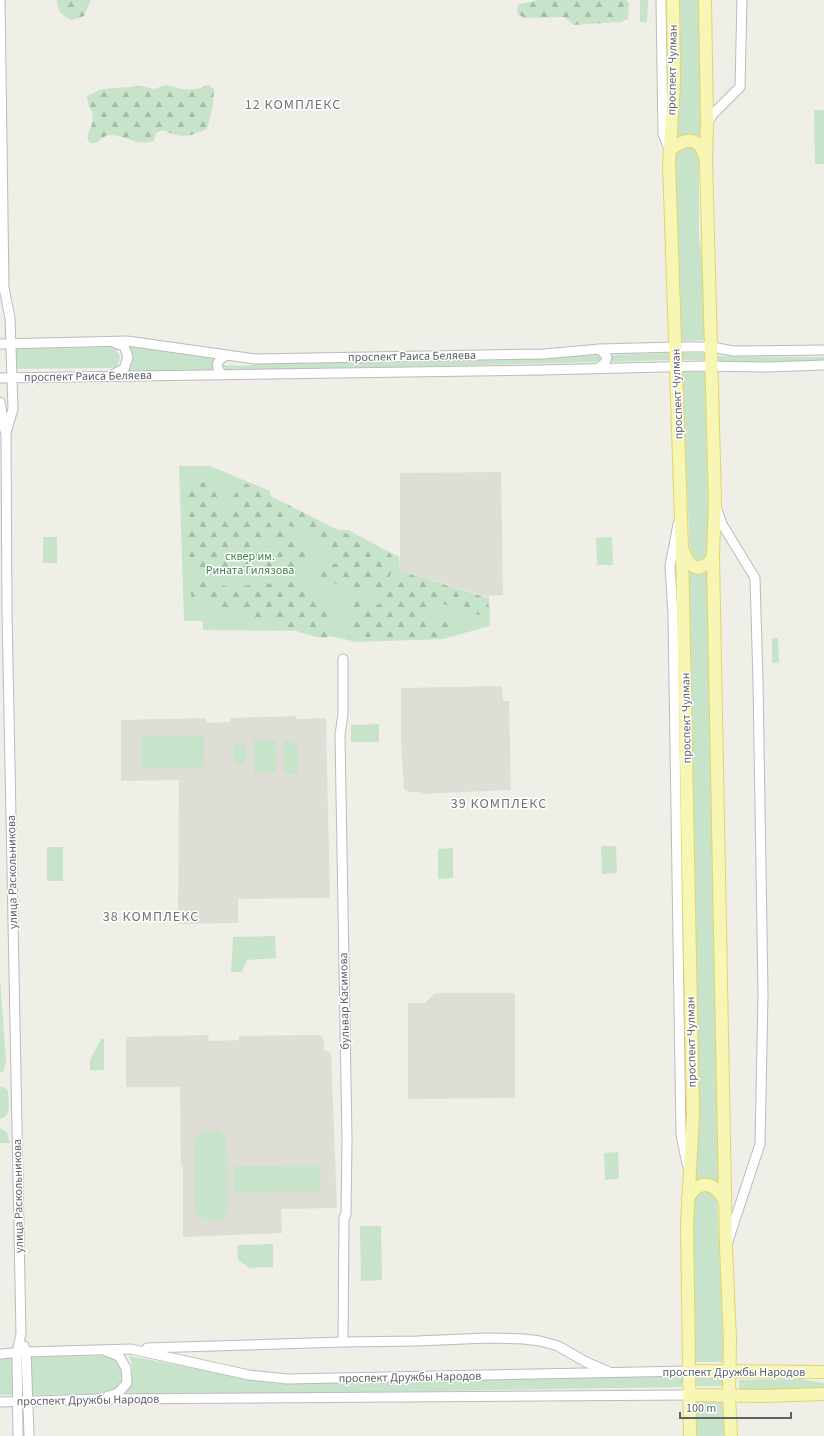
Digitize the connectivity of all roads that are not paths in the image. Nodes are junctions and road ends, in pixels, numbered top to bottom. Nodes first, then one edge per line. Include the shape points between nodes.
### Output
1 (0, 0) edge
2 (662, 0) edge
3 (672, 0) edge
4 (705, 0) edge
5 (742, 0) edge
6 (707, 123) junction
7 (670, 150) junction
8 (706, 159) junction
9 (4, 288) junction
10 (0, 302) edge
11 (110, 341) junction
12 (0, 344) edge
13 (10, 344) junction
14 (676, 347) junction
15 (712, 347) junction
16 (600, 349) junction
17 (824, 350) edge
18 (225, 356) junction
19 (824, 365) edge
20 (677, 366) junction
21 (712, 366) junction
22 (598, 368) junction
23 (222, 374) junction
24 (109, 376) junction
25 (0, 378) edge
26 (11, 378) junction
27 (0, 402) edge
28 (6, 436) junction
29 (715, 502) junction
30 (681, 511) junction
31 (682, 547) junction
32 (713, 556) junction
33 (343, 660) dead end
34 (689, 1173) junction
35 (688, 1198) junction
36 (725, 1203) junction
37 (726, 1248) junction
38 (343, 1342) junction
39 (101, 1349) junction
40 (131, 1349) junction
41 (22, 1352) junction
42 (0, 1354) edge
43 (689, 1371) junction
44 (730, 1372) junction
45 (824, 1372) edge
46 (612, 1373) junction
47 (729, 1394) junction
48 (824, 1394) edge
49 (690, 1395) junction
50 (101, 1399) junction
51 (17, 1401) junction
52 (28, 1401) junction
53 (0, 1402) edge
54 (18, 1436) edge
55 (29, 1436) edge
56 (690, 1436) edge
57 (731, 1436) edge

1 - 9 street, улица Раскольникова
2 - 7 street via 663,134
3 - 7 main road, проспект Чулман via 674,84
4 - 6 main road
5 - 6 street via 740,88
6 - 8 main road
7 - 8 main road via 677,144 689,141 700,146
7 - 14 main road, проспект Чулман
8 - 15 main road
9 - 10 street, улица Раскольникова
9 - 13 street, улица Раскольникова via 10,318
11 - 13 street, проспект Раиса Беляева
11 - 18 street, проспект Раиса Беляева via 127,341
11 - 24 street via 124,346 128,357 124,369
12 - 13 street, проспект Раиса Беляева
13 - 26 street, улица Раскольникова
14 - 15 street, проспект Раиса Беляева
14 - 16 street, проспект Раиса Беляева
14 - 20 main road, проспект Чулман
15 - 17 street, проспект Раиса Беляева via 733,351
15 - 21 main road
16 - 18 street, проспект Раиса Беляева via 544,354 446,356 255,359
16 - 22 street via 605,353 606,361
18 - 23 street via 218,360 217,364
19 - 21 street, проспект Раиса Беляева
20 - 21 street, проспект Раиса Беляева
20 - 22 street, проспект Раиса Беляева
20 - 30 main road, проспект Чулман
21 - 29 main road
22 - 23 street, проспект Раиса Беляева
23 - 24 street, проспект Раиса Беляева
24 - 26 street, проспект Раиса Беляева
25 - 26 street, проспект Раиса Беляева
26 - 28 street, улица Раскольникова via 12,409
27 - 28 street, улица Раскольникова
28 - 41 street, улица Раскольникова via 7,611
29 - 32 main road
29 - 37 street via 722,524 755,578 763,986 760,1144
30 - 31 main road, проспект Чулман
30 - 34 street via 670,566 681,1135
31 - 32 main road via 691,566 698,568 709,563
31 - 34 main road, проспект Чулман via 693,1114
32 - 36 main road
33 - 38 street, бульвар Касимова via 344,714 340,740 347,1140
34 - 35 main road, проспект Чулман
35 - 36 main road via 693,1190 706,1185 720,1191
35 - 43 main road, проспект Чулман
36 - 37 main road
37 - 44 main road
38 - 40 street
38 - 46 street via 524,1339 558,1346
39 - 40 street, проспект Дружбы Народов
39 - 41 street, проспект Дружбы Народов
39 - 50 street via 119,1356 126,1368 127,1383 118,1393
40 - 46 street, проспект Дружбы Народов via 249,1375 287,1379
41 - 42 street, проспект Дружбы Народов
41 - 51 street
41 - 52 street
43 - 44 main road, проспект Дружбы Народов
43 - 46 street, проспект Дружбы Народов
43 - 49 main road, проспект Чулман
44 - 45 main road, проспект Дружбы Народов
44 - 47 main road
47 - 48 main road, проспект Дружбы Народов
47 - 49 main road, проспект Дружбы Народов
47 - 57 main road
49 - 50 street, проспект Дружбы Народов
49 - 56 main road, проспект Чулман
50 - 52 street, проспект Дружбы Народов
51 - 52 street, проспект Дружбы Народов
51 - 53 street, проспект Дружбы Народов
51 - 54 street
52 - 55 street

